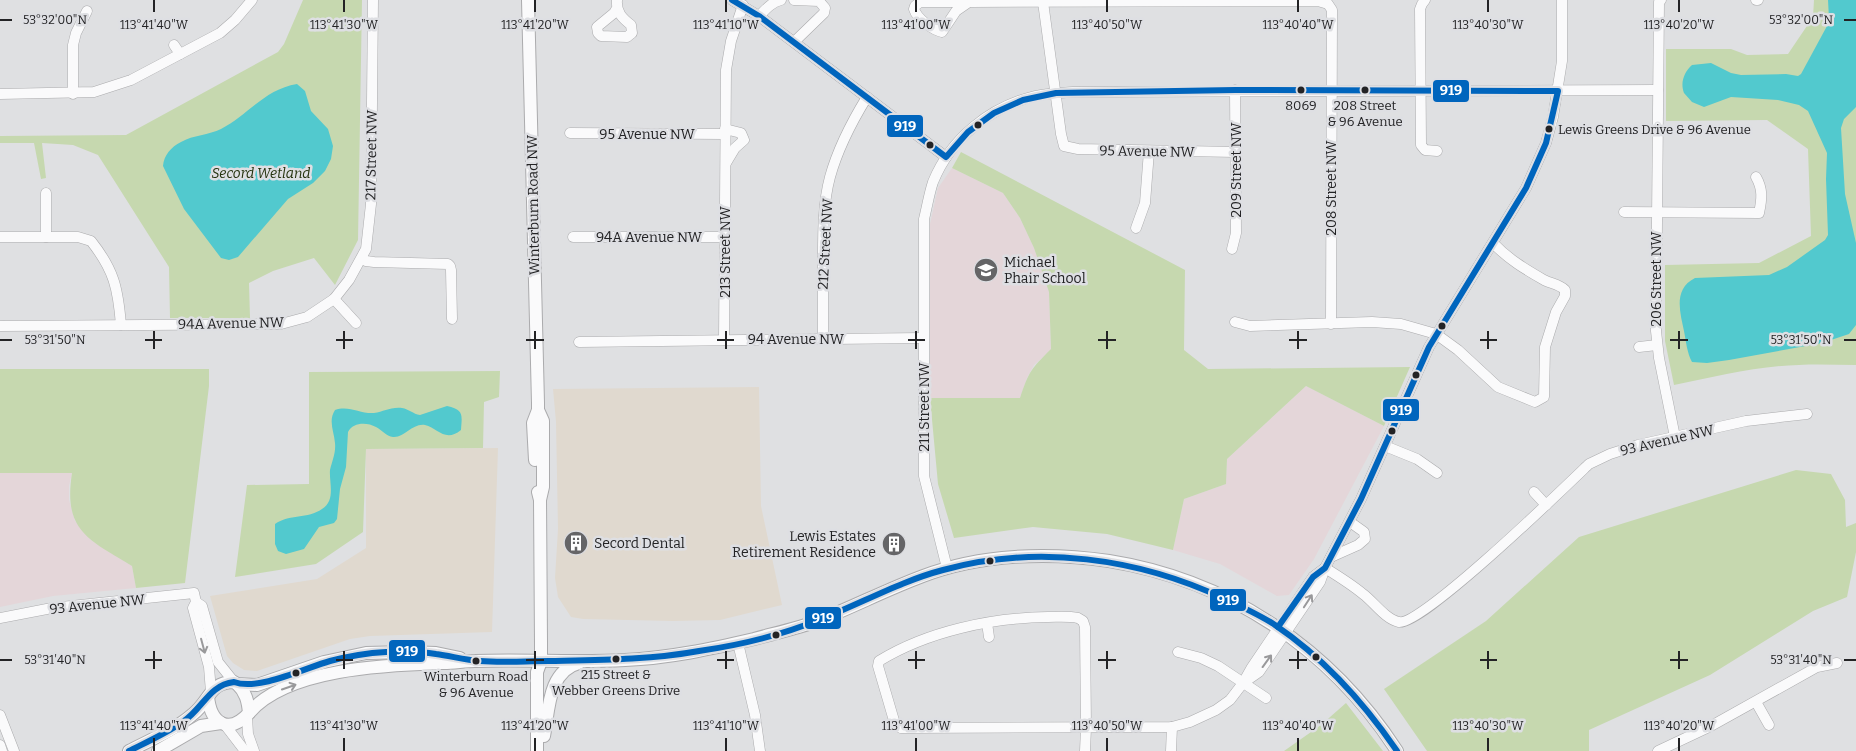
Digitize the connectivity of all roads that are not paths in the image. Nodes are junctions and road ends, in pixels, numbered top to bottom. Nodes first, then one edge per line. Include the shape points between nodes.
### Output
1 (252, 0) edge
2 (373, 0) edge
3 (528, 0) edge
4 (732, 0) edge
5 (781, 0) edge
6 (794, 0) edge
7 (1562, 0) edge
8 (1424, 1) edge
9 (1660, 1) edge
10 (969, 2) junction
11 (1043, 2) junction
12 (743, 6) junction
13 (88, 11) dead end
14 (760, 16) junction
15 (794, 42) junction
16 (174, 45) dead end
17 (180, 54) junction
18 (1235, 90) junction
19 (1331, 90) junction
20 (1420, 90) junction
21 (1658, 90) junction
22 (1558, 91) junction
23 (1056, 93) junction
24 (0, 94) edge
25 (73, 94) junction
26 (866, 97) junction
27 (725, 131) junction
28 (570, 134) dead end
29 (1437, 150) dead end
30 (1150, 151) junction
31 (1236, 152) junction
32 (946, 157) junction
33 (725, 165) junction
34 (1756, 177) dead end
35 (46, 193) dead end
36 (1624, 212) dead end
37 (1656, 212) junction
38 (1136, 228) dead end
39 (0, 237) edge
40 (46, 237) junction
41 (573, 237) dead end
42 (725, 237) junction
43 (1493, 243) junction
44 (1232, 249) dead end
45 (362, 258) junction
46 (334, 299) junction
47 (452, 319) dead end
48 (1235, 322) dead end
49 (356, 323) dead end
50 (1331, 324) junction
51 (121, 325) junction
52 (0, 326) edge
53 (1436, 334) junction
54 (923, 338) junction
55 (823, 339) junction
56 (724, 340) junction
57 (579, 342) dead end
58 (1657, 345) junction
59 (1639, 347) dead end
60 (1807, 414) dead end
61 (1675, 437) junction
62 (1385, 446) junction
63 (1437, 473) dead end
64 (1534, 492) dead end
65 (1546, 505) junction
66 (1350, 522) junction
67 (1331, 557) junction
68 (947, 568) junction
69 (1325, 568) junction
70 (195, 597) junction
71 (0, 618) edge
72 (987, 623) junction
73 (1282, 630) junction
74 (989, 637) dead end
75 (738, 643) junction
76 (1178, 652) dead end
77 (475, 661) junction
78 (541, 661) junction
79 (586, 661) junction
80 (1837, 664) dead end
81 (235, 683) junction
82 (1244, 683) junction
83 (210, 695) junction
84 (1266, 698) dead end
85 (1756, 702) junction
86 (248, 714) junction
87 (0, 715) edge
88 (223, 724) junction
89 (1769, 725) dead end
90 (1172, 727) junction
91 (1086, 728) junction
92 (544, 736) junction
93 (0, 745) edge
94 (2, 751) edge
95 (14, 751) edge
96 (129, 751) edge
97 (158, 751) edge
98 (244, 751) edge
99 (254, 751) edge
100 (537, 751) edge
101 (544, 751) edge
102 (760, 751) edge
103 (1085, 751) edge
104 (1171, 751) edge
105 (1397, 751) edge
106 (1658, 751) edge

1 - 17 street via 220,32
2 - 45 street, 217 Street NW via 371,204
3 - 78 main road, Winterburn Road NW via 538,410 543,421
4 - 12 street
5 - 14 street via 770,5
6 - 15 street via 819,1 825,8 824,13
7 - 22 street via 1562,61
8 - 20 street via 1420,9
9 - 21 street, 206 Street NW
10 - 10 street via 920,2 914,9 920,18 942,32 956,12
10 - 11 street
11 - 19 street, 208 Street NW via 1318,1 1328,4 1332,10
11 - 23 street
12 - 14 street
12 - 27 street, 213 Street NW via 728,55
13 - 25 street via 73,45
14 - 15 street
15 - 26 street
16 - 17 street
17 - 25 street via 131,80 94,92
18 - 19 street, 211 Street NW
18 - 23 street, 211 Street NW
18 - 31 street, 209 Street NW
19 - 20 street, 211 Street NW
19 - 50 street, 208 Street NW
20 - 22 street, 211 Street NW
20 - 29 street via 1421,147
21 - 22 street, 211 Street NW
21 - 37 street, 206 Street NW
22 - 43 street via 1554,117 1540,156 1526,188
23 - 30 street, 95 Avenue NW via 1064,146 1078,150
23 - 32 street, 211 Street NW via 1037,95 1003,107 974,127
24 - 25 street
26 - 32 street
26 - 55 street, 212 Street NW via 841,144 830,179 824,215
27 - 28 street, 95 Avenue NW
27 - 33 street, 213 Street NW
27 - 33 street via 741,133 744,140 734,148
30 - 31 street, 95 Avenue NW
30 - 38 street via 1145,203
31 - 44 street, 209 Street NW via 1236,233
32 - 54 street, 211 Street NW via 933,184 924,219
33 - 42 street, 213 Street NW
34 - 37 street via 1761,186 1759,212
35 - 40 street
36 - 37 street, 206 Street NW
37 - 58 street, 206 Street NW
39 - 40 street
40 - 51 street via 91,241 114,277
41 - 42 street, 94A Avenue NW
42 - 56 street, 213 Street NW
43 - 53 street
43 - 53 street via 1512,261 1565,290 1545,347 1544,397 1535,402 1498,387
45 - 46 street, 217 Street NW
45 - 47 street via 366,261 448,264
46 - 49 street
46 - 51 street, 94A Avenue NW via 306,317 281,324
48 - 50 street via 1250,326
50 - 53 street via 1401,324
51 - 52 street, 94A Avenue NW
53 - 62 street
54 - 55 street, 94 Avenue NW
54 - 68 street, 211 Street NW via 924,476
55 - 56 street, 94 Avenue NW
56 - 57 street, 94 Avenue NW
58 - 59 street, 206 Street NW
58 - 61 street, 206 Street NW
60 - 61 street, 93 Avenue NW via 1746,422
61 - 65 street, 93 Avenue NW via 1638,445 1589,464
62 - 63 street via 1417,459
62 - 66 street
64 - 65 street
65 - 69 street, 93 Avenue NW via 1457,585 1407,622 1399,622 1387,615 1364,594
66 - 67 street
66 - 67 street via 1364,532 1365,539
67 - 69 street
68 - 73 main road via 1020,557 1110,562 1188,582 1221,596
68 - 75 main road via 820,620
69 - 73 street via 1320,582
70 - 71 street, 93 Avenue NW via 52,608
70 - 81 street via 202,606 218,662
70 -> 83 street via 193,608 209,666
72 - 74 street
72 - 91 street via 1029,617 1072,617 1083,621
72 - 91 street via 938,635 879,661 895,724 901,728
73 - 82 street via 1259,672
73 - 105 main road via 1356,696
75 - 79 main road via 682,654
75 - 102 street
76 - 82 street via 1201,658
77 - 78 main road
77 - 81 main road via 436,653 366,653 324,662 257,685
86 -> 77 main road via 264,698 279,690 338,672
78 - 79 main road
78 - 92 main road, Winterburn Road NW via 545,670
78 - 100 main road, Winterburn Road NW via 537,672
79 - 92 main road via 566,668 557,678
80 - 85 street via 1817,667
81 - 83 main road via 220,684
81 - 86 main road via 247,698
82 - 84 street
82 - 90 street via 1230,700 1216,710
83 - 88 main road via 212,712
83 - 96 main road via 189,717
85 - 89 street
85 - 106 street
86 - 88 main road via 238,723
86 - 99 street via 248,734
87 - 95 street
88 - 97 main road via 201,726
88 - 98 street
90 - 91 street
90 - 104 street
91 - 103 street
92 - 101 main road, Winterburn Road NW
93 - 94 street

